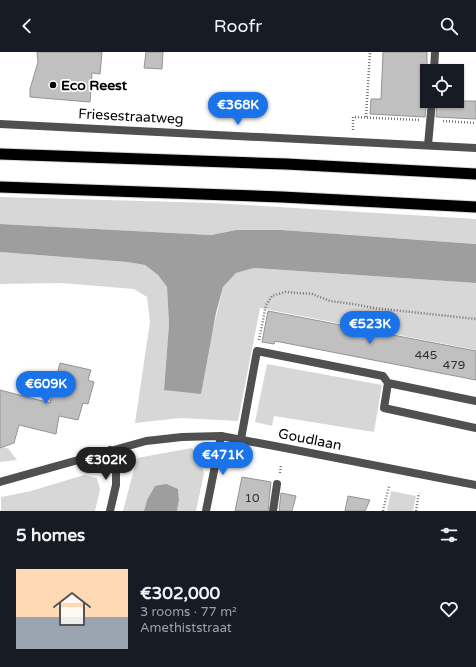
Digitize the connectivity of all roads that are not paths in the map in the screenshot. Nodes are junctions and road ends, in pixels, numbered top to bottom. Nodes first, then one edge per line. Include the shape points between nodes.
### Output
1 (435, 52) edge
2 (434, 64) edge
3 (431, 108) edge
4 (0, 124) edge
5 (428, 145) junction
6 (476, 148) edge
7 (0, 154) edge
8 (476, 174) edge
9 (0, 187) edge
10 (476, 207) edge
11 (388, 383) junction
12 (476, 401) edge
13 (476, 428) edge
14 (221, 436) junction
15 (241, 439) junction
16 (110, 450) junction
17 (0, 482) edge
18 (277, 484) dead end
19 (476, 485) edge
20 (110, 511) edge
21 (206, 511) edge
22 (273, 511) edge

1 - 2 street
3 - 5 street
4 - 5 street, Friesestraatweg
5 - 6 street, Friesestraatweg
7 - 8 highway via 262,163
9 - 10 highway
11 - 12 street
11 - 13 street via 384,408
11 - 15 street via 383,376 257,351
14 - 15 street, Goudlaan
14 - 16 street, Goudlaan via 146,441
14 - 21 street
15 - 19 street, Goudlaan
16 - 17 street, Goudlaan
16 - 20 street via 116,465 116,485
18 - 22 street

